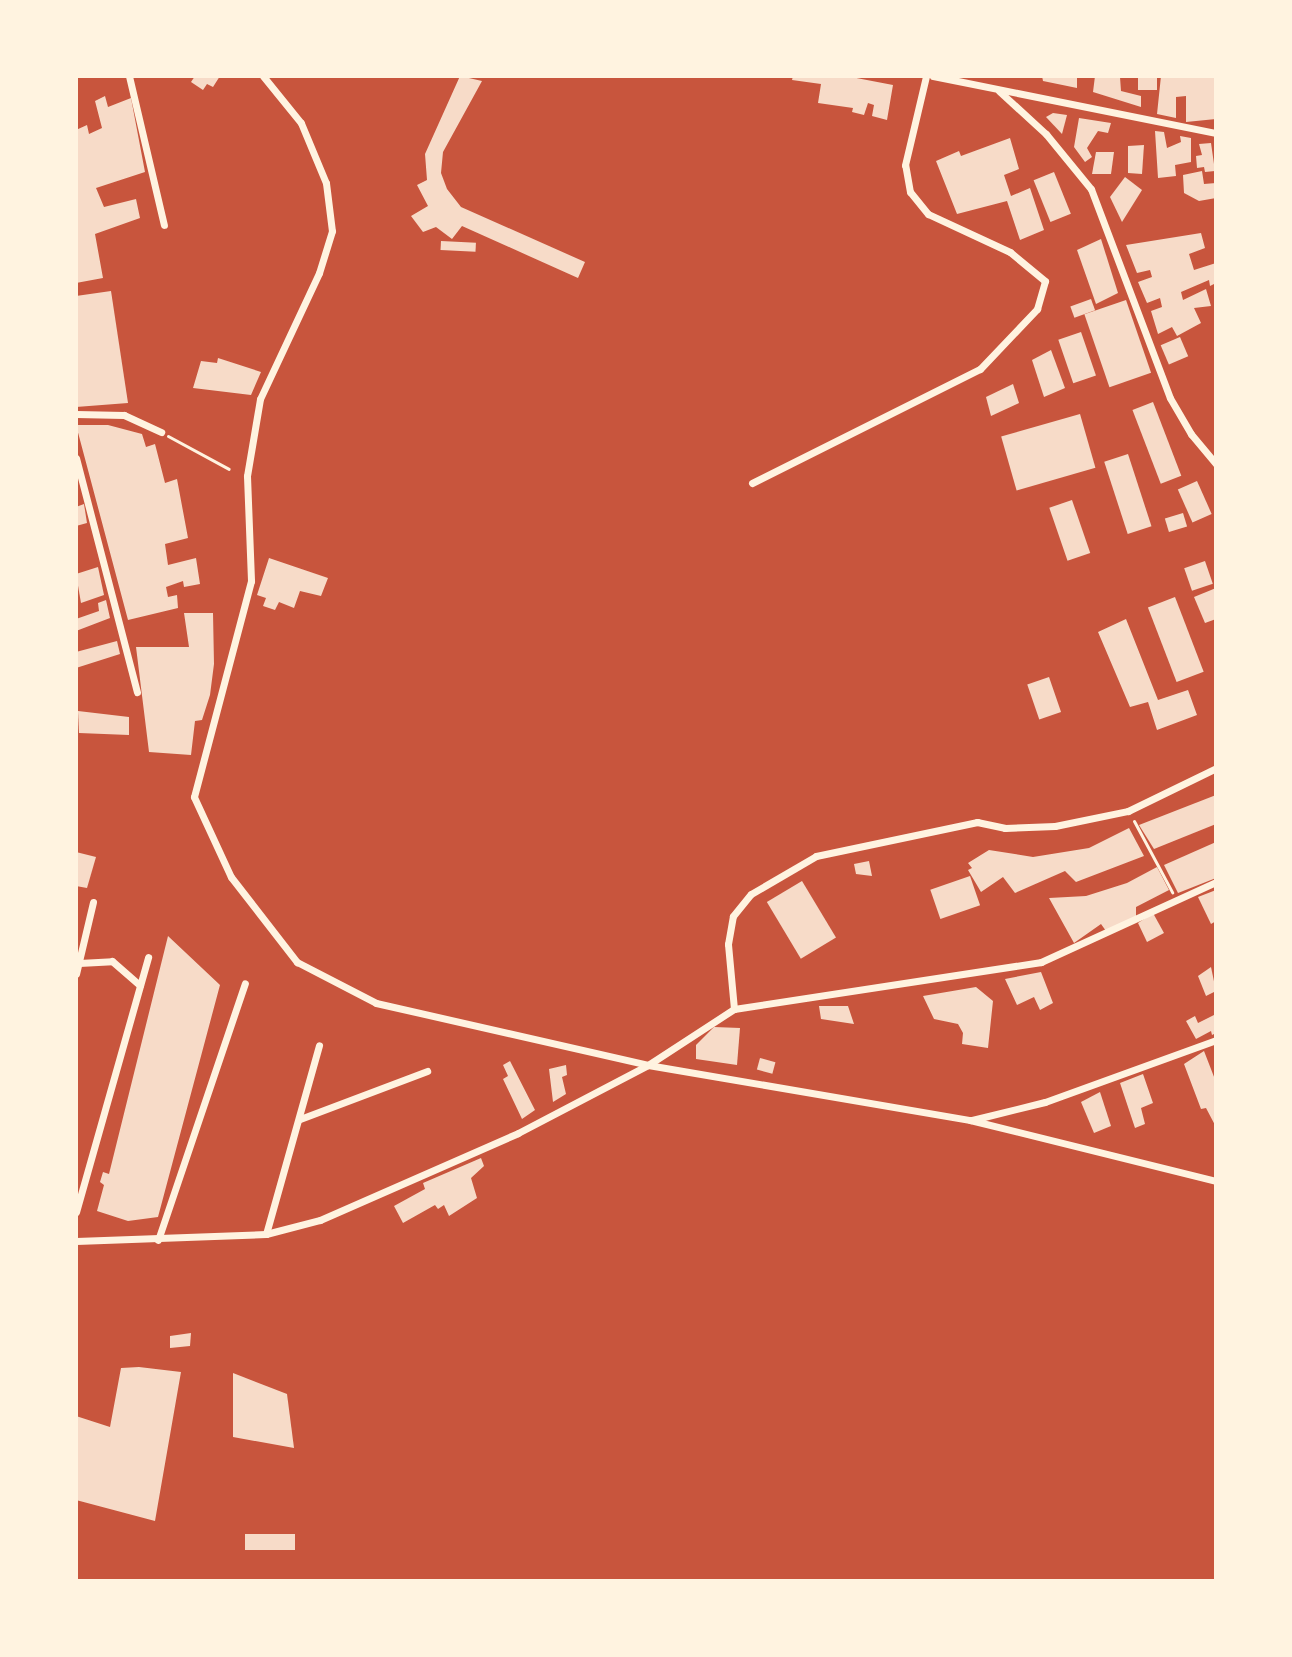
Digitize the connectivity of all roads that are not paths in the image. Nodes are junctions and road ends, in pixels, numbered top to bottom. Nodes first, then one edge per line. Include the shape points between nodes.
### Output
1 (129, 76) edge
2 (263, 76) edge
3 (926, 76) edge
4 (933, 76) edge
5 (999, 91) junction
6 (1216, 133) edge
7 (164, 225) dead end
8 (76, 414) edge
9 (161, 432) road end
10 (76, 458) edge
11 (1216, 464) edge
12 (752, 483) dead end
13 (137, 692) dead end
14 (1216, 768) edge
15 (1216, 882) edge
16 (93, 902) dead end
17 (148, 957) dead end
18 (79, 963) junction
19 (76, 974) edge
20 (245, 983) dead end
21 (140, 985) junction
22 (734, 1009) junction
23 (1216, 1040) edge
24 (319, 1045) dead end
25 (648, 1065) junction
26 (427, 1071) dead end
27 (300, 1119) junction
28 (970, 1120) junction
29 (1216, 1181) edge
30 (76, 1212) edge
31 (266, 1234) junction
32 (158, 1240) junction
33 (76, 1241) edge

1 - 7 street
2 - 25 street via 301,123 326,183 332,231 319,273 260,399 247,476 251,581 194,797 207,831 231,877 297,962 376,1003
3 - 12 street via 905,165 910,192 928,214 1010,252 1045,281 1037,309 980,369
4 - 5 street
5 - 6 street
5 - 11 street via 1046,134 1091,189 1170,398
8 - 9 street via 124,415
10 - 13 street
14 - 22 street via 1128,811 1055,826 1005,828 977,822 816,856 751,894 733,916 728,944
15 - 22 street via 1041,962
16 - 18 street
17 - 21 street
18 - 19 street
18 - 21 street via 112,961
20 - 32 street
21 - 30 street
22 - 25 street
23 - 28 street via 1045,1102
24 - 27 street
25 - 28 street
25 - 31 street via 504,1139 320,1220
26 - 27 street
27 - 31 street
28 - 29 street
31 - 32 street
32 - 33 street

